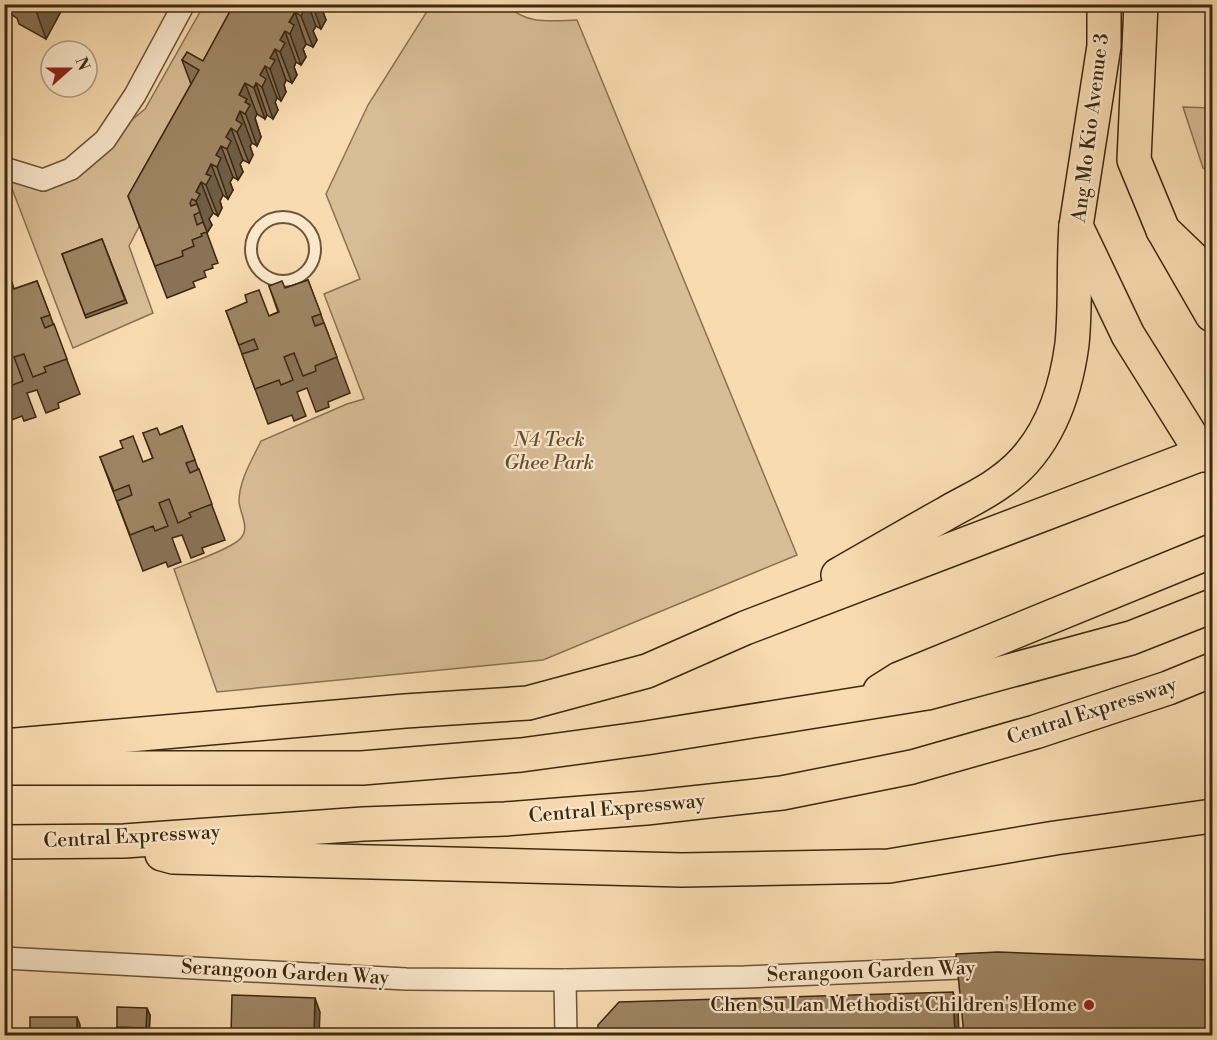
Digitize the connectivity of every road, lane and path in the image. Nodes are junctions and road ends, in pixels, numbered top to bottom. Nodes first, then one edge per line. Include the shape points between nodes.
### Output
1 (184, 4) edge
2 (1104, 4) edge
3 (1141, 4) edge
4 (4, 168) edge
5 (285, 216) joint
6 (1076, 226) junction
7 (1163, 230) junction
8 (1212, 277) edge
9 (1212, 315) edge
10 (1209, 458) edge
11 (1212, 550) edge
12 (1212, 606) edge
13 (745, 628) junction
14 (1212, 670) edge
15 (865, 704) junction
16 (4, 746) edge
17 (4, 768) edge
18 (1212, 816) edge
19 (124, 841) junction
20 (4, 842) edge
21 (5, 958) edge
22 (4, 965) edge
23 (1003, 966) edge
24 (565, 980) junction
25 (566, 1035) edge

1 - 4 street via 135,95 105,140 70,169 43,180
2 - 6 main road, Ang Mo Kio Avenue 3 via 1104,46
3 - 7 main road, Ang Mo Kio Avenue 3 via 1134,160
5 - 5 lane via 308,228 315,252 304,274 293,281 280,282 268,279 258,270 251,259 250,246 262,224
6 - 10 main road, Ang Mo Kio Avenue 3 via 1128,335
6 - 13 main road via 1070,356 1057,405 1034,451 1020,467 979,497
7 - 8 main road
7 - 9 main road, Ang Mo Kio Avenue 3
10 - 13 main road
11 - 15 main road via 891,682
12 - 15 main road via 1131,638 939,690
13 - 16 main road via 647,671 528,703
14 - 19 main road, Central Expressway via 1035,732 912,767 782,793 505,819 363,824
15 - 17 main road via 520,755 362,768
18 - 19 main road via 890,866 682,870 173,857
19 - 20 main road, Central Expressway
21 - 22 street
21 - 24 street, Serangoon Garden Way via 406,980
23 - 24 street, Serangoon Garden Way
24 - 25 street

